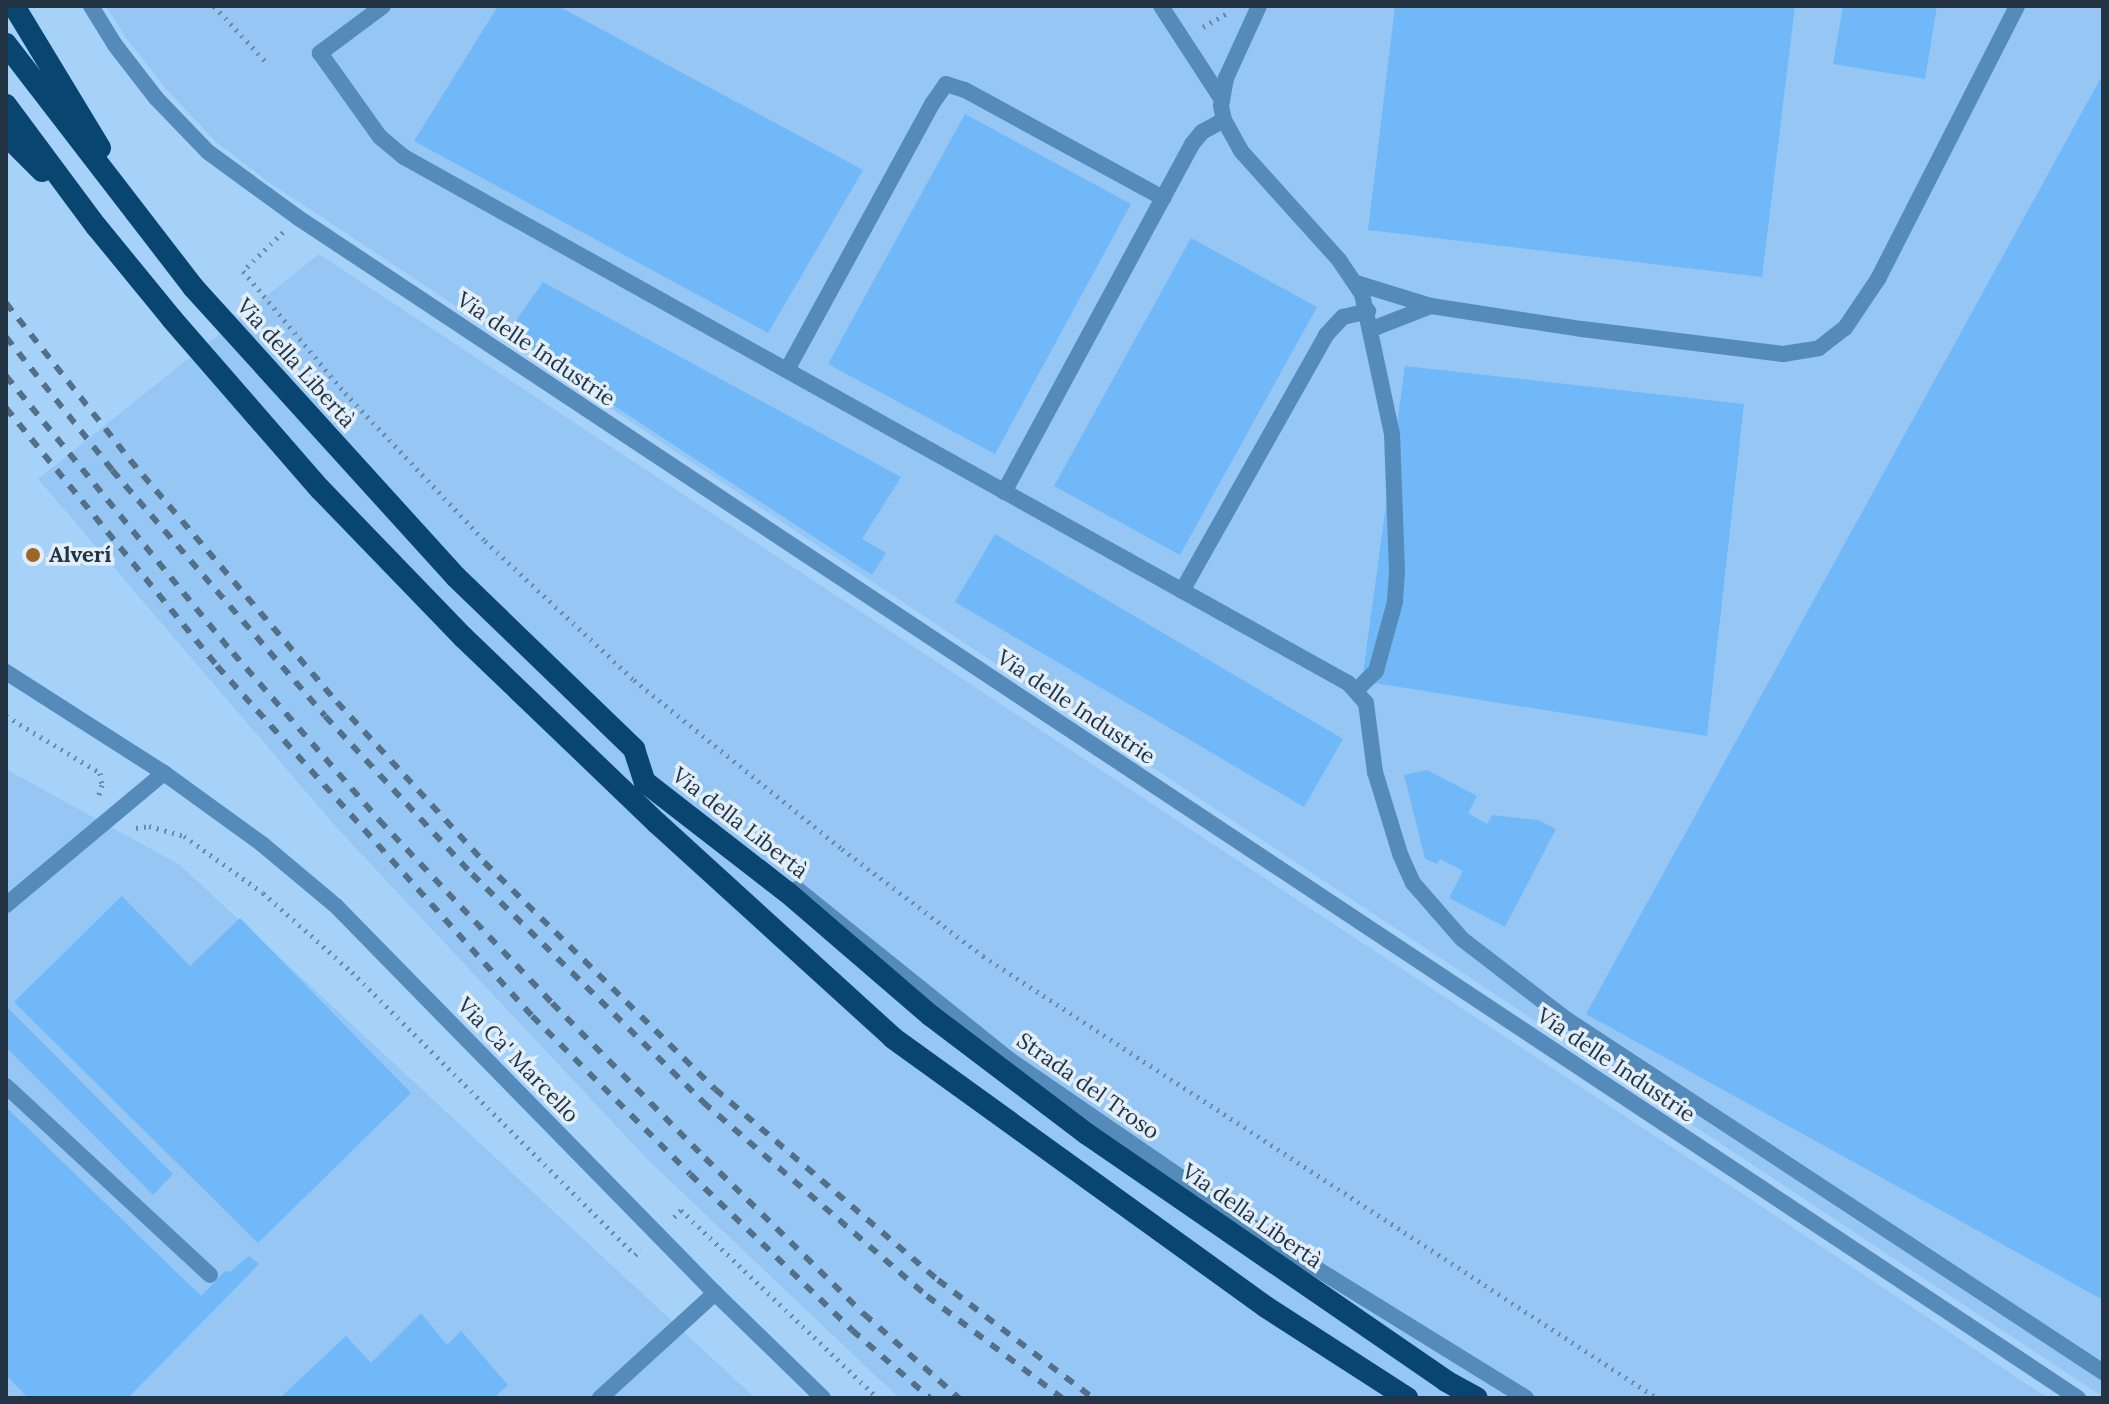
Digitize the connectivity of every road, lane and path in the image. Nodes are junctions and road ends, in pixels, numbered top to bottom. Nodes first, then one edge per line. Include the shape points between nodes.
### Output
1 (14, 6) edge
2 (91, 6) edge
3 (214, 6) edge
4 (383, 6) edge
5 (1161, 6) edge
6 (1235, 6) edge
7 (1259, 6) edge
8 (2017, 6) edge
9 (1198, 30) dead end
10 (6, 44) edge
11 (266, 62) dead end
12 (1222, 100) junction
13 (6, 105) edge
14 (1224, 120) junction
15 (6, 135) edge
16 (1163, 198) junction
17 (133, 209) junction
18 (297, 217) junction
19 (96, 226) junction
20 (1356, 283) junction
21 (1431, 306) junction
22 (1368, 311) junction
23 (1372, 329) junction
24 (787, 370) junction
25 (1004, 492) junction
26 (1182, 591) junction
27 (6, 672) edge
28 (1356, 690) junction
29 (6, 716) edge
30 (164, 773) junction
31 (645, 782) junction
32 (114, 815) junction
33 (6, 905) edge
34 (6, 1086) edge
35 (657, 1234) junction
36 (210, 1275) dead end
37 (715, 1293) junction
38 (2103, 1372) edge
39 (600, 1398) edge
40 (823, 1398) edge
41 (878, 1398) edge
42 (1407, 1398) edge
43 (1477, 1398) edge
44 (1526, 1398) edge
45 (1657, 1398) edge
46 (2078, 1398) edge

1 - 17 highway
2 - 18 street, Via delle Industrie via 156,98 208,152
3 - 11 path
4 - 24 street via 320,53 380,137 410,160
5 - 12 street
6 - 9 path
7 - 12 street via 1231,65
8 - 21 street via 1878,279 1845,328 1819,348 1801,354 1765,353
10 - 17 highway, Via della Libertà
12 - 14 street
13 - 19 highway
14 - 16 street via 1192,144
14 - 20 street via 1241,151
15 - 19 highway
16 - 24 street via 946,84
16 - 25 street
17 - 31 highway, Via della Libertà via 193,287 446,566 634,749
18 - 45 path via 243,271 345,393 474,530 634,680 983,956
18 - 46 street, Via delle Industrie
19 - 42 highway via 384,558 657,823 893,1038 1266,1307
20 - 21 street
20 - 22 street
21 - 23 street
22 - 23 street
22 - 26 street via 1343,317 1326,335
23 - 28 street via 1392,434 1397,572 1382,654 1376,671
24 - 25 street
25 - 26 street
26 - 28 street
27 - 30 street, Via Ca' Marcello
28 - 38 street via 1366,703 1375,772 1400,854 1413,883 1462,939 1566,1019
29 - 32 path via 100,773 96,802
30 - 32 street
30 - 35 street, Via Ca' Marcello via 337,907
31 - 43 highway, Via della Libertà via 787,892 930,1015 1087,1134
31 - 44 street, Strada del Troso via 811,898 1010,1060 1288,1251
32 - 33 street
32 - 35 path via 132,829 149,826 184,836 263,893 352,972 635,1255
34 - 36 street
35 - 37 street, Via Ca' Marcello
35 - 41 path via 681,1210
37 - 39 street
37 - 40 street, Via Ca' Marcello

